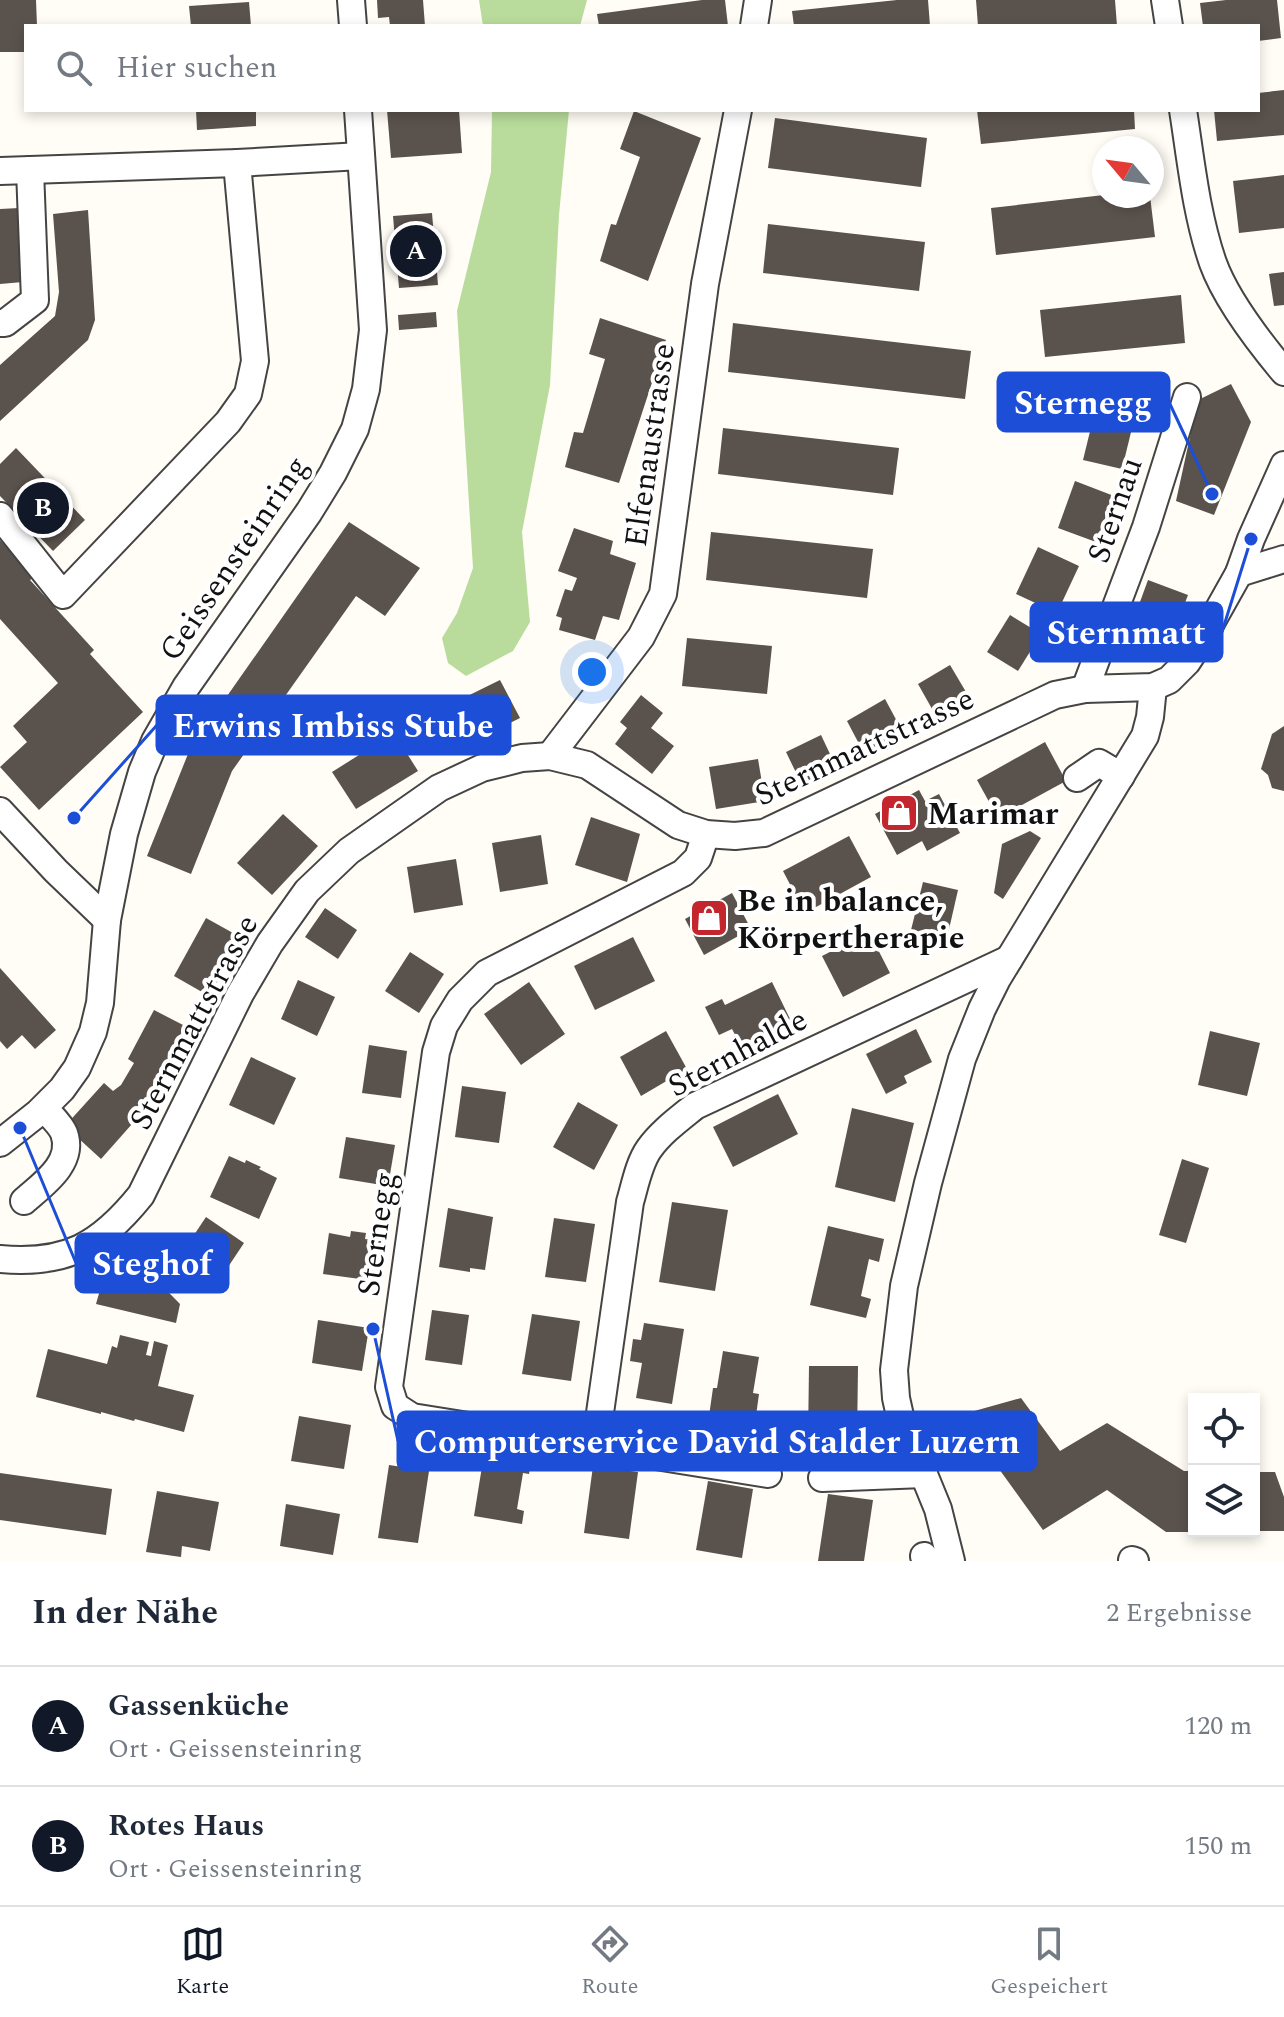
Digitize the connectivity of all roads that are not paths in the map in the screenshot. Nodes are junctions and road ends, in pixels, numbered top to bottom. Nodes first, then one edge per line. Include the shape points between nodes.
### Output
1 (351, 0) edge
2 (758, 0) edge
3 (1165, 0) edge
4 (353, 24) edge
5 (754, 24) edge
6 (1169, 24) edge
7 (358, 112) edge
8 (738, 112) edge
9 (1183, 112) edge
10 (361, 156) junction
11 (237, 163) junction
12 (30, 170) junction
13 (0, 171) edge
14 (0, 323) edge
15 (1284, 372) edge
16 (1187, 397) dead end
17 (1283, 469) edge
18 (0, 516) edge
19 (1284, 559) edge
20 (1239, 573) junction
21 (1153, 687) junction
22 (1085, 689) junction
23 (550, 756) junction
24 (1121, 776) junction
25 (1077, 778) dead end
26 (0, 811) edge
27 (706, 834) junction
28 (107, 920) junction
29 (1009, 959) junction
30 (44, 1108) junction
31 (0, 1143) edge
32 (24, 1201) dead end
33 (0, 1259) edge
34 (595, 1448) junction
35 (768, 1474) dead end
36 (924, 1474) junction
37 (822, 1478) dead end
38 (951, 1561) edge

1 - 4 street
2 - 5 street
3 - 6 street
7 - 10 street, Geissensteinring
8 - 23 street, Elfenaustrasse via 705,284 663,594 641,637
9 - 15 street via 1200,219 1214,265 1230,299
10 - 11 street
10 - 28 street, Geissensteinring via 373,330 355,429 309,512 186,687 155,741 124,834
11 - 12 street
11 - 18 street via 255,361 248,394 228,422 63,595
12 - 13 street
12 - 14 street via 35,300
16 - 22 street, Sternau via 1146,527
17 - 20 street
19 - 20 street
20 - 21 street via 1187,662
21 - 22 street, Sternmattstrasse
21 - 24 street via 1145,736
22 - 27 street, Sternmattstrasse via 1041,701 764,833
23 - 27 street, Sternmattstrasse via 587,765 678,825
23 - 33 street, Sternmattstrasse via 482,768 439,788 349,851 307,891 270,943 141,1195 124,1217 75,1252 26,1261
24 - 25 street via 1099,763
24 - 29 street
26 - 28 street
27 - 34 street, Sternegg via 698,858 683,873 487,973 460,1000 436,1052 389,1387 395,1406 412,1417
28 - 30 street, Geissensteinring via 93,1032 77,1068
29 - 34 street, Sternhalde via 695,1106 648,1150 630,1202
29 - 36 street via 962,1059 904,1286 896,1398
30 - 31 street, Geissensteinring
30 - 32 street via 64,1133 62,1163
34 - 35 street, Sternegg
36 - 37 street
36 - 38 street

